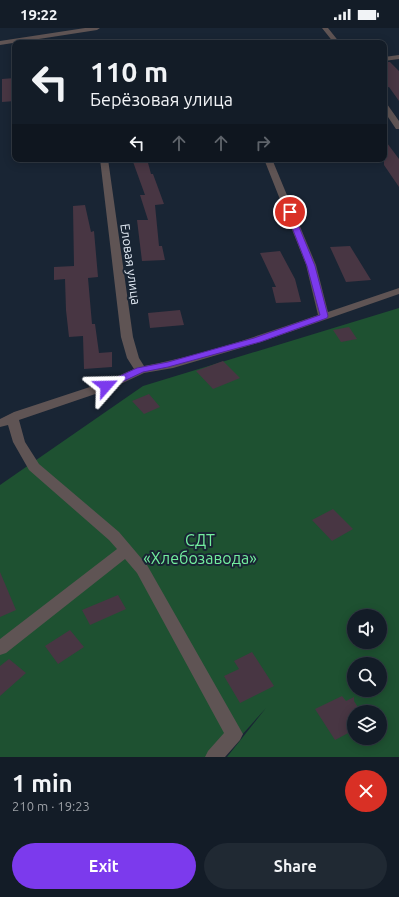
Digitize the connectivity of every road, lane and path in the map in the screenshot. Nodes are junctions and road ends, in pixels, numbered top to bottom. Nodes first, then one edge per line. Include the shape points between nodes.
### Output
1 (97, 28) edge
2 (326, 28) edge
3 (19, 40) edge
4 (335, 40) edge
5 (12, 41) edge
6 (0, 43) edge
7 (399, 57) edge
8 (387, 59) edge
9 (387, 110) edge
10 (399, 126) edge
11 (104, 162) edge
12 (269, 162) edge
13 (399, 291) edge
14 (324, 316) junction
15 (141, 370) junction
16 (6, 421) edge
17 (126, 550) junction
18 (0, 648) edge
19 (214, 757) edge

1 - 3 street
2 - 4 street
5 - 6 street
7 - 8 street
9 - 10 street
11 - 15 street, Еловая улица via 127,337 133,358
12 - 14 street via 311,266
13 - 14 street
14 - 15 street via 257,340
15 - 16 street via 106,386
16 - 17 street via 34,467 114,536
17 - 18 street
17 - 19 street via 142,569 234,734

